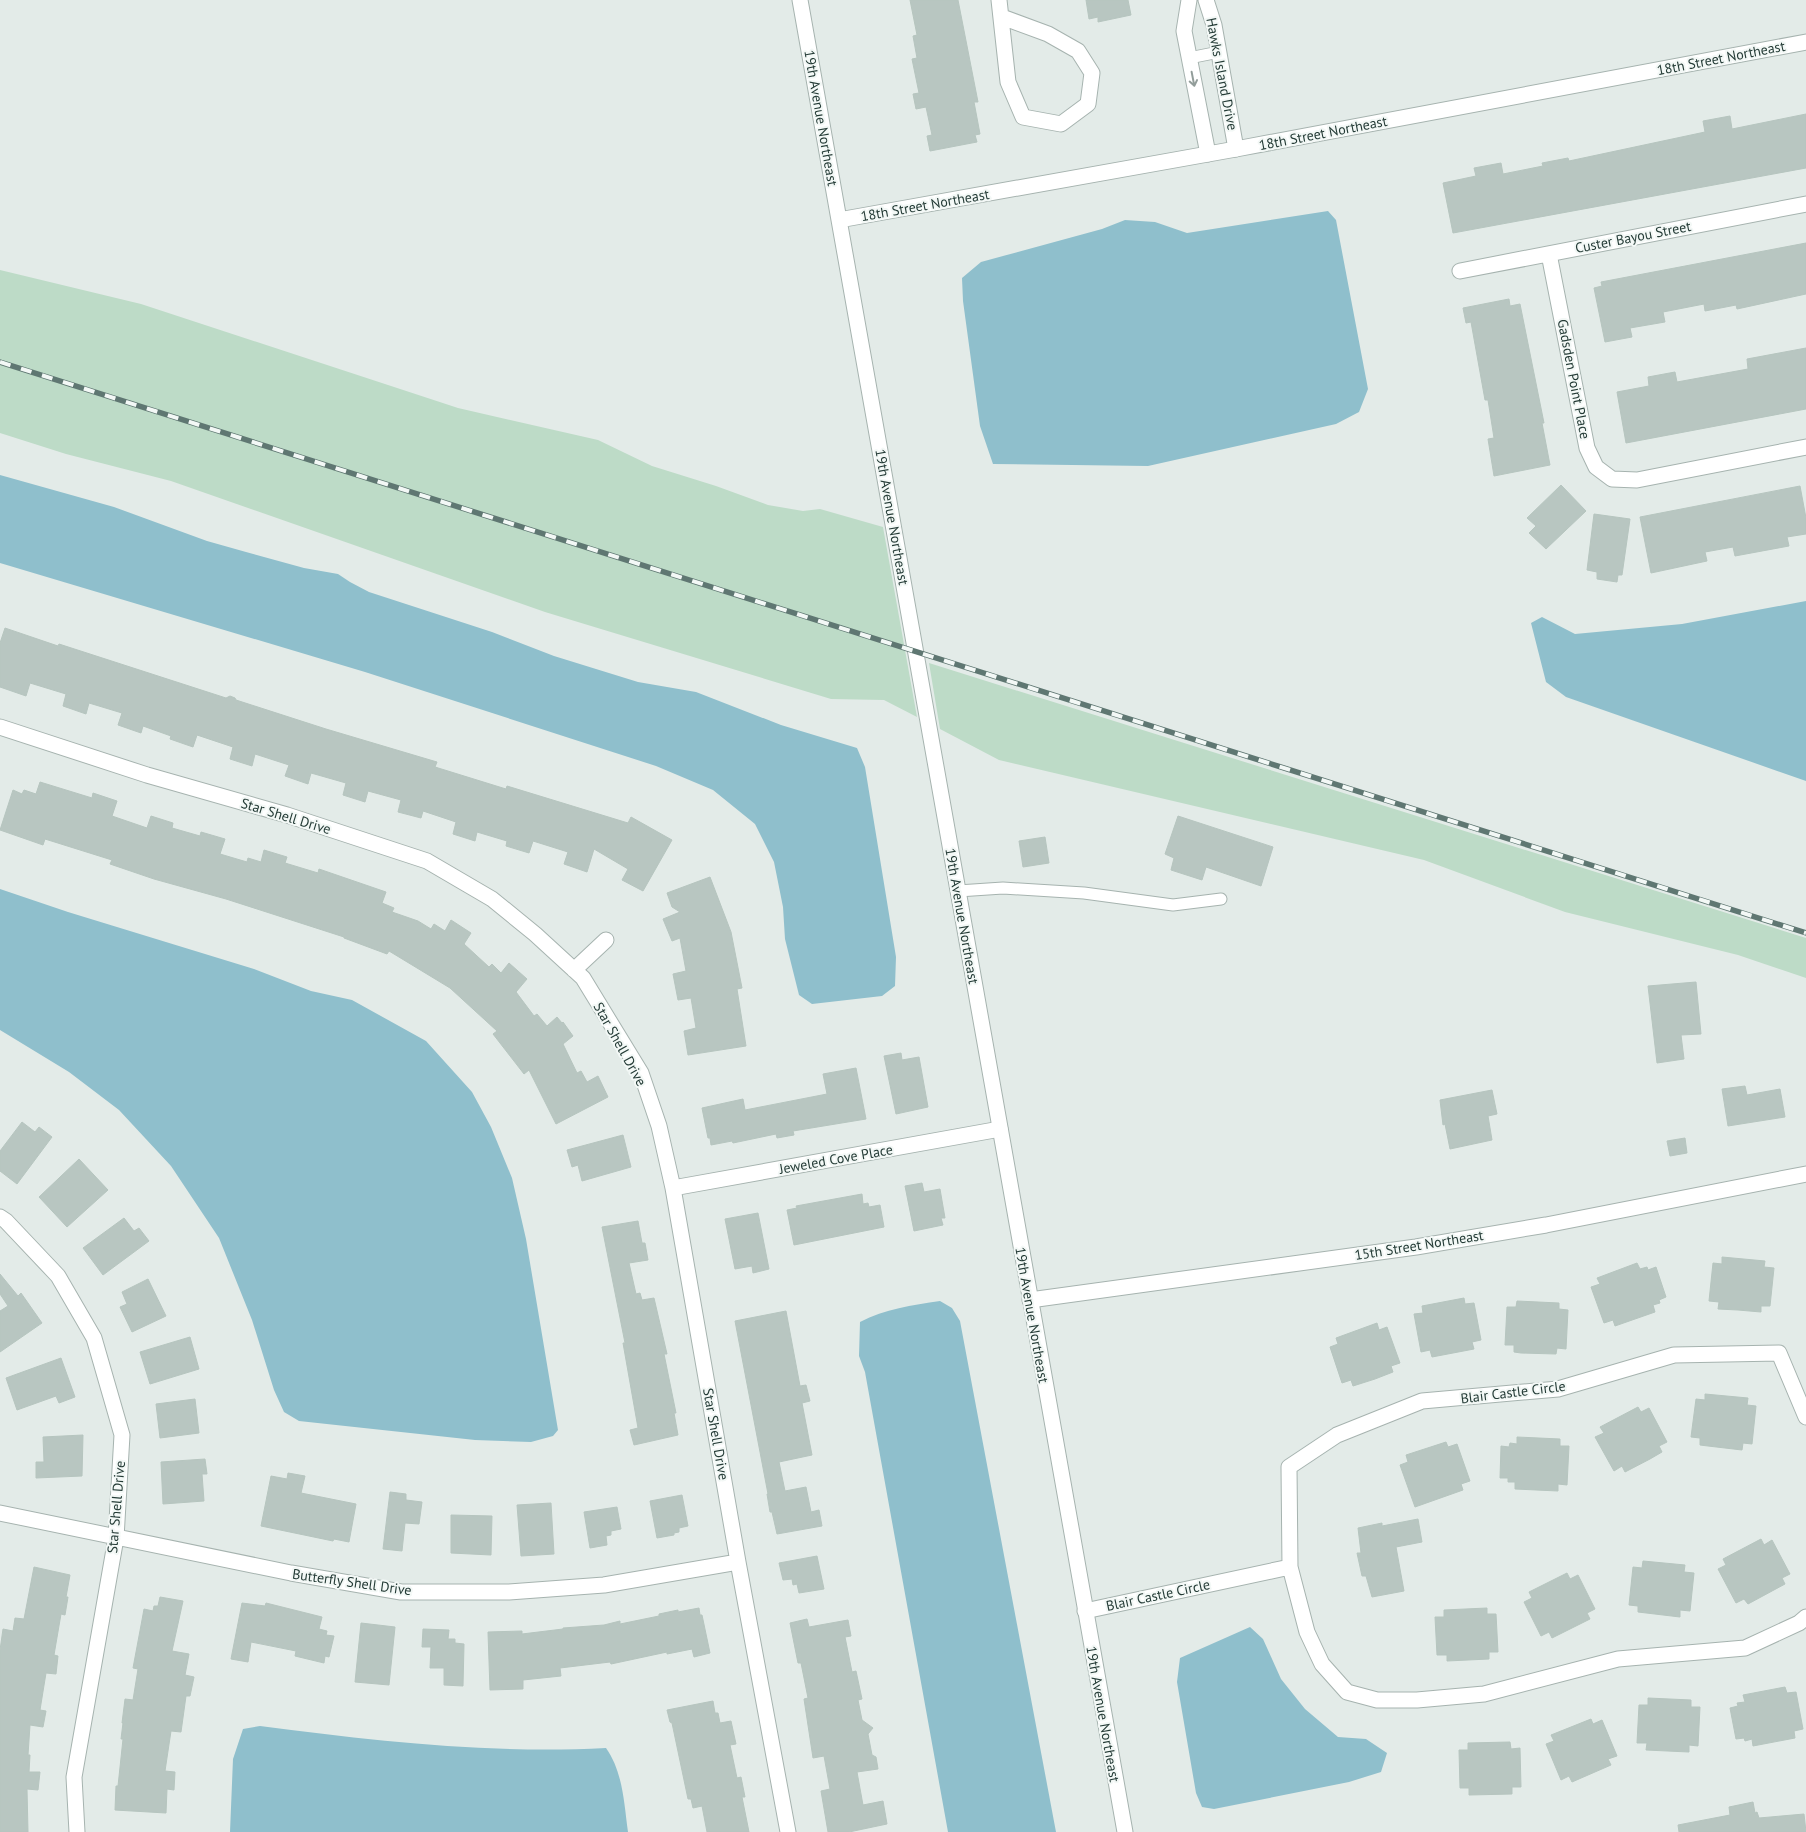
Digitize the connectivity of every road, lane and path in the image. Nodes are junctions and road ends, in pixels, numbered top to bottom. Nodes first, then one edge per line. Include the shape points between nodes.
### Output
1 (800, 0) edge
2 (998, 0) edge
3 (1189, 0) edge
4 (1206, 0) edge
5 (1002, 17) junction
6 (1806, 42) edge
7 (1219, 52) junction
8 (1190, 58) junction
9 (1236, 149) junction
10 (1208, 154) junction
11 (1806, 204) edge
12 (839, 220) junction
13 (1549, 254) junction
14 (1460, 270) dead end
15 (1806, 447) edge
16 (0, 727) edge
17 (958, 891) junction
18 (1221, 899) dead end
19 (606, 940) dead end
20 (574, 970) junction
21 (1000, 1129) junction
22 (1806, 1174) edge
23 (673, 1188) junction
24 (0, 1217) edge
25 (1030, 1300) junction
26 (1806, 1418) edge
27 (0, 1514) edge
28 (116, 1538) junction
29 (738, 1562) junction
30 (1290, 1566) junction
31 (1085, 1611) junction
32 (1806, 1617) edge
33 (77, 1832) edge
34 (788, 1832) edge
35 (1125, 1832) edge

1 - 12 street, 19th Avenue Northeast
2 - 5 street
3 - 8 street, Hawks Island Drive via 1184,31
4 - 7 street, Hawks Island Drive
5 - 5 street via 1048,34 1078,51 1092,73 1088,104 1061,124 1024,116 1008,82
6 - 9 street, 18th Street Northeast
7 - 8 lane
7 - 9 street, Hawks Island Drive
8 -> 10 street, Hawks Island Drive
9 - 10 street, 18th Street Northeast
10 - 12 street, 18th Street Northeast
11 - 13 street, Custer Bayou Street
12 - 17 street, 19th Avenue Northeast
13 - 14 street, Custer Bayou Street
13 - 15 street, Gadsden Point Place via 1587,448 1596,467 1612,479 1637,480
16 - 20 street, Star Shell Drive via 427,861 492,899
17 - 18 lane via 1012,888 1084,893 1173,905
17 - 21 street, 19th Avenue Northeast
19 - 20 street
20 - 23 street, Star Shell Drive via 583,978 641,1073 659,1126
21 - 23 street, Jeweled Cove Place
21 - 25 street, 19th Avenue Northeast
22 - 25 street, 15th Street Northeast via 1416,1247
23 - 29 street, Star Shell Drive
24 - 28 street, Star Shell Drive via 58,1276 94,1338 122,1435
25 - 31 street, 19th Avenue Northeast
26 - 30 street, Blair Castle Circle via 1779,1353 1674,1355 1558,1389 1422,1401 1337,1435 1289,1467
27 - 28 street, Butterfly Shell Drive
28 - 29 street, Butterfly Shell Drive via 401,1592 508,1592 604,1585
28 - 33 street, Star Shell Drive via 74,1777
29 - 34 street, Star Shell Drive
30 - 31 street, Blair Castle Circle
30 - 32 street, Blair Castle Circle via 1307,1632 1322,1664 1347,1692 1377,1700 1484,1694 1618,1658 1745,1648
31 - 35 street, 19th Avenue Northeast

